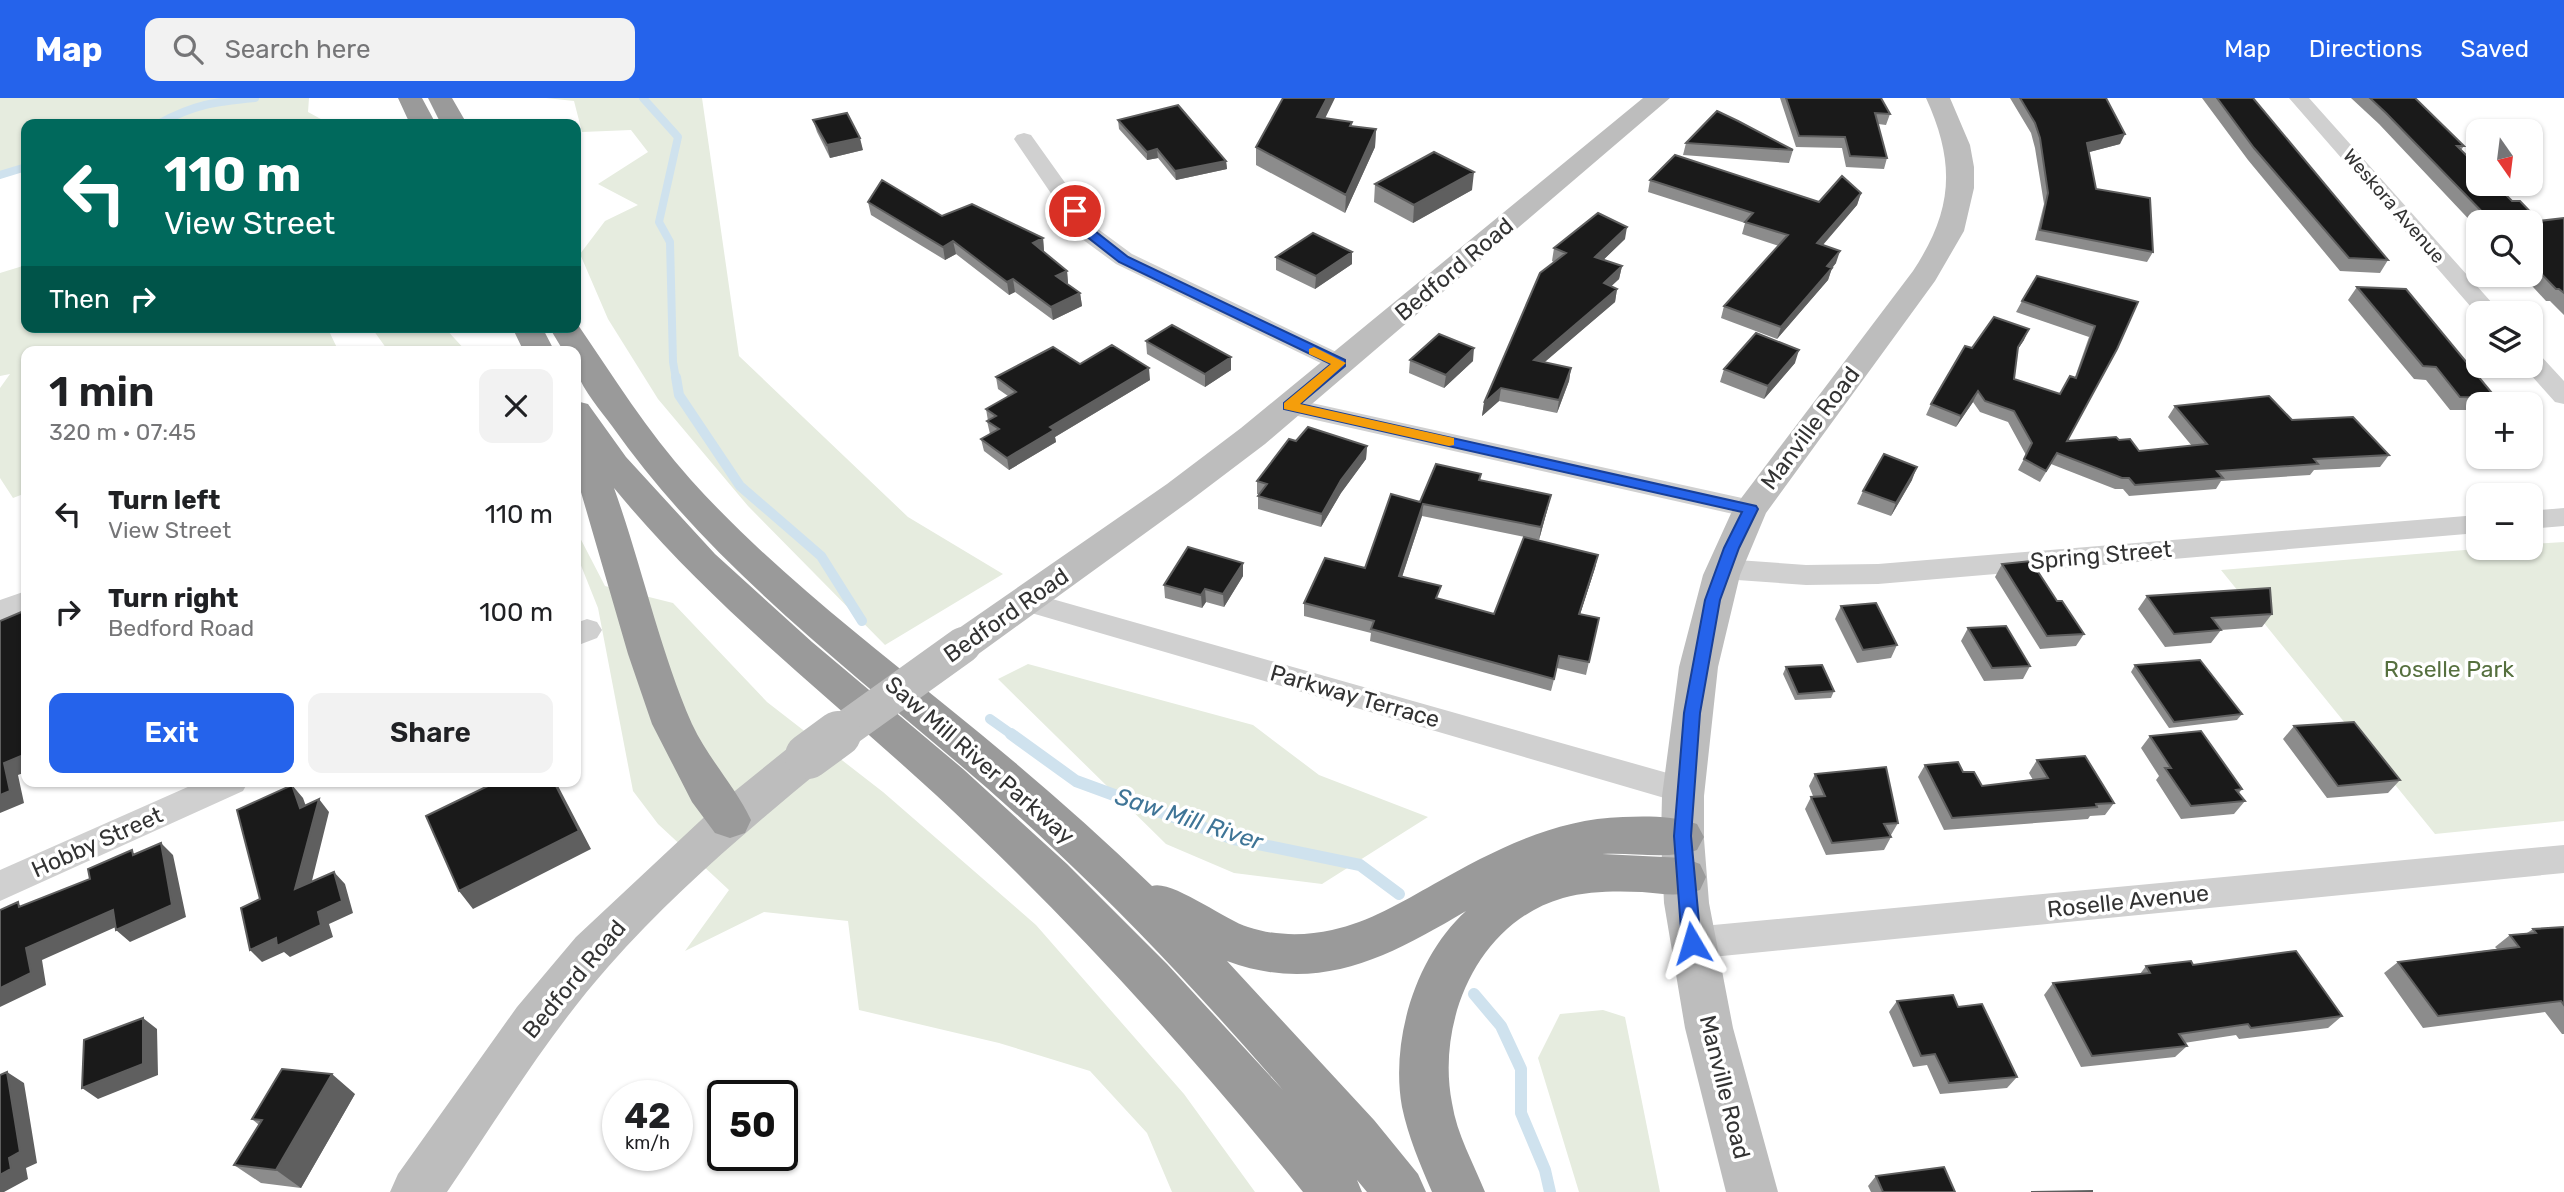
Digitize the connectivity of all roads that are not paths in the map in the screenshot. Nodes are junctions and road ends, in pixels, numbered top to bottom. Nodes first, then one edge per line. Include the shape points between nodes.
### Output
1 (410, 98) edge
2 (440, 98) edge
3 (1658, 98) edge
4 (1938, 98) edge
5 (2299, 98) edge
6 (420, 119) edge
7 (451, 119) edge
8 (1024, 139) dead end
9 (2478, 301) edge
10 (581, 356) edge
11 (1340, 363) junction
12 (2543, 373) edge
13 (2564, 396) edge
14 (1289, 406) junction
15 (581, 418) edge
16 (581, 439) edge
17 (1751, 509) junction
18 (2564, 517) edge
19 (2543, 519) edge
20 (2466, 525) edge
21 (1723, 569) junction
22 (1024, 601) junction
23 (21, 603) edge
24 (0, 611) edge
25 (221, 787) edge
26 (1685, 791) junction
27 (730, 820) junction
28 (1683, 857) junction
29 (2564, 859) edge
30 (1105, 870) junction
31 (0, 886) edge
32 (1692, 943) junction
33 (416, 1192) edge
34 (1336, 1192) edge
35 (1400, 1192) edge
36 (1459, 1192) edge
37 (1752, 1192) edge

1 - 6 highway
2 - 7 highway
3 - 11 main road, Bedford Road
4 - 17 main road, Manville Road via 1955,136 1962,174 1960,202 1947,239 1918,285
5 - 9 street, Weskora Avenue
8 - 11 street via 1090,234 1124,259
10 - 30 highway, Saw Mill River Parkway via 632,432 708,519 804,610 1014,786
11 - 14 main road, Bedford Road
12 - 13 street
14 - 17 street
14 - 22 main road, Bedford Road via 1204,474
15 - 34 highway, Saw Mill River Parkway via 629,482 712,573 989,818 1127,953 1229,1064
16 - 27 highway via 675,734 701,782
17 - 21 main road, Manville Road
18 - 19 street
20 - 21 street, Spring Street via 1867,575
21 - 26 main road, Manville Road via 1699,668
22 - 26 street, Parkway Terrace
22 - 27 main road, Bedford Road, bridge via 808,756
23 - 24 street
25 - 31 street, Hobby Street
26 - 28 main road, Manville Road
27 - 33 main road, Bedford Road via 592,952 534,1023
28 - 30 highway via 1601,836 1547,848 1372,938 1311,955 1256,950 1220,938
28 - 32 main road, Manville Road
28 - 36 highway via 1535,888 1484,921 1464,945 1435,996 1424,1059 1433,1130
29 - 32 street, Roselle Avenue
30 - 35 highway, Saw Mill River Parkway via 1257,1025
32 - 37 main road, Manville Road via 1711,1037

